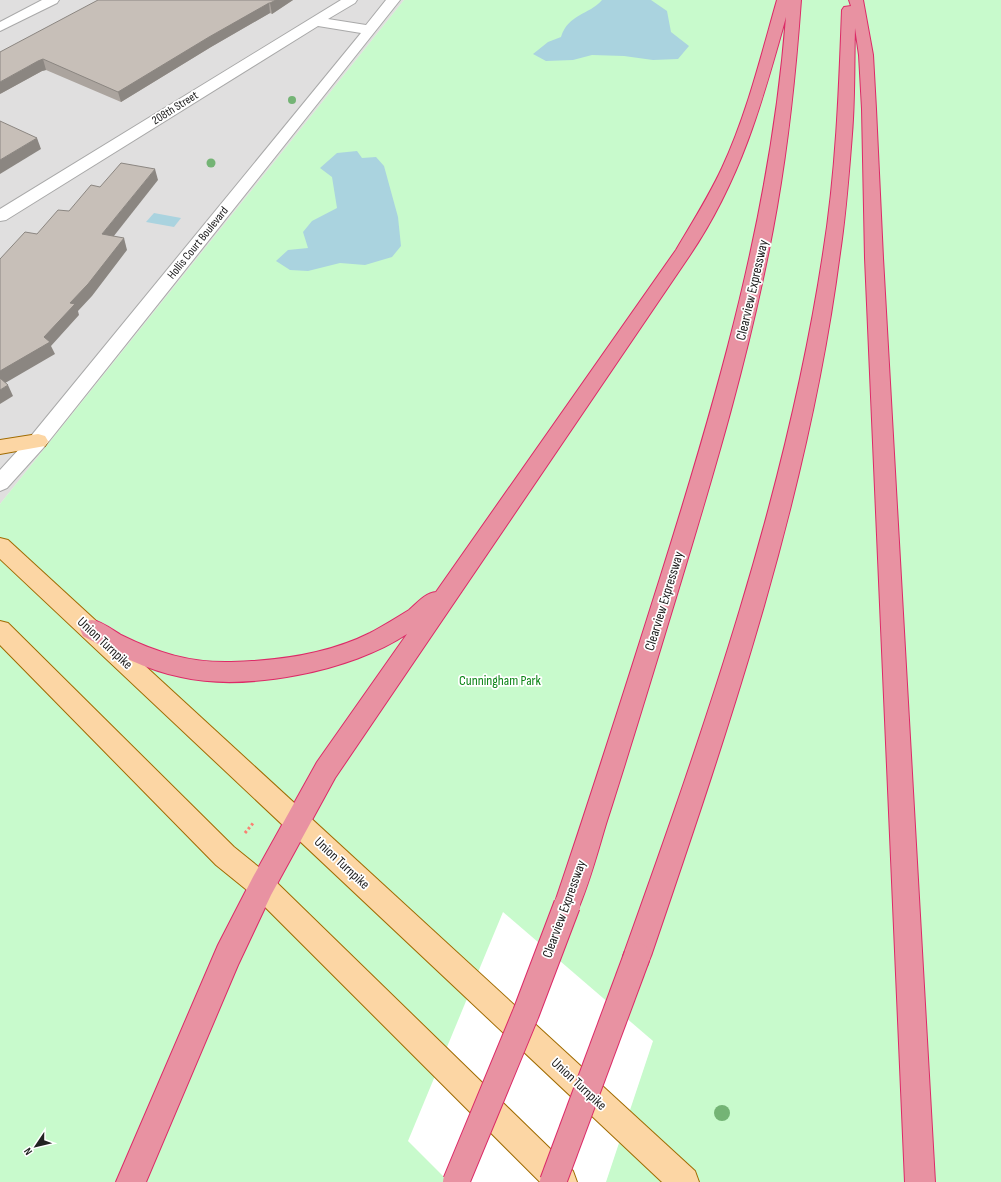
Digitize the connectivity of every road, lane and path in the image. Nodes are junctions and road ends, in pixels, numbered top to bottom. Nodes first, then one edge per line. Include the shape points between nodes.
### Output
1 (52, 0) edge
2 (350, 0) edge
3 (393, 0) edge
4 (784, 0) edge
5 (794, 0) edge
6 (848, 0) edge
7 (856, 0) edge
8 (314, 22) junction
9 (0, 27) edge
10 (370, 30) junction
11 (0, 216) edge
12 (38, 441) junction
13 (0, 447) edge
14 (0, 482) edge
15 (0, 546) edge
16 (468, 564) junction
17 (91, 629) junction
18 (0, 630) edge
19 (258, 817) dead end
20 (297, 822) junction
21 (245, 833) dead end
22 (262, 886) junction
23 (131, 1182) edge
24 (456, 1182) edge
25 (553, 1182) edge
26 (562, 1182) edge
27 (684, 1182) edge
28 (920, 1182) edge

1 - 9 street
2 - 8 street, 208th Street
3 - 10 street, Hollis Court Boulevard
4 - 16 highway via 759,90 743,135 703,220
5 - 24 highway, Clearview Expressway, bridge via 789,64 769,210 748,310 691,514 613,767 567,905 526,1013
6 - 25 highway, bridge via 846,119 837,212 821,323 793,460 774,537 686,819
7 - 28 highway via 863,32 869,108 873,244
8 - 10 street
8 - 11 street, 208th Street
10 - 12 street, Hollis Court Boulevard
12 - 13 main road
12 - 14 street, Hollis Court Boulevard
15 - 17 main road, Union Turnpike
16 - 17 highway via 441,595 398,628 344,654 277,669 212,672 183,668 125,648
16 - 20 highway via 326,770
17 - 20 main road, Union Turnpike
18 - 22 main road via 225,856
19 - 21 path
20 - 22 highway
20 - 27 main road, Union Turnpike
22 - 23 highway via 228,955
22 - 26 main road

